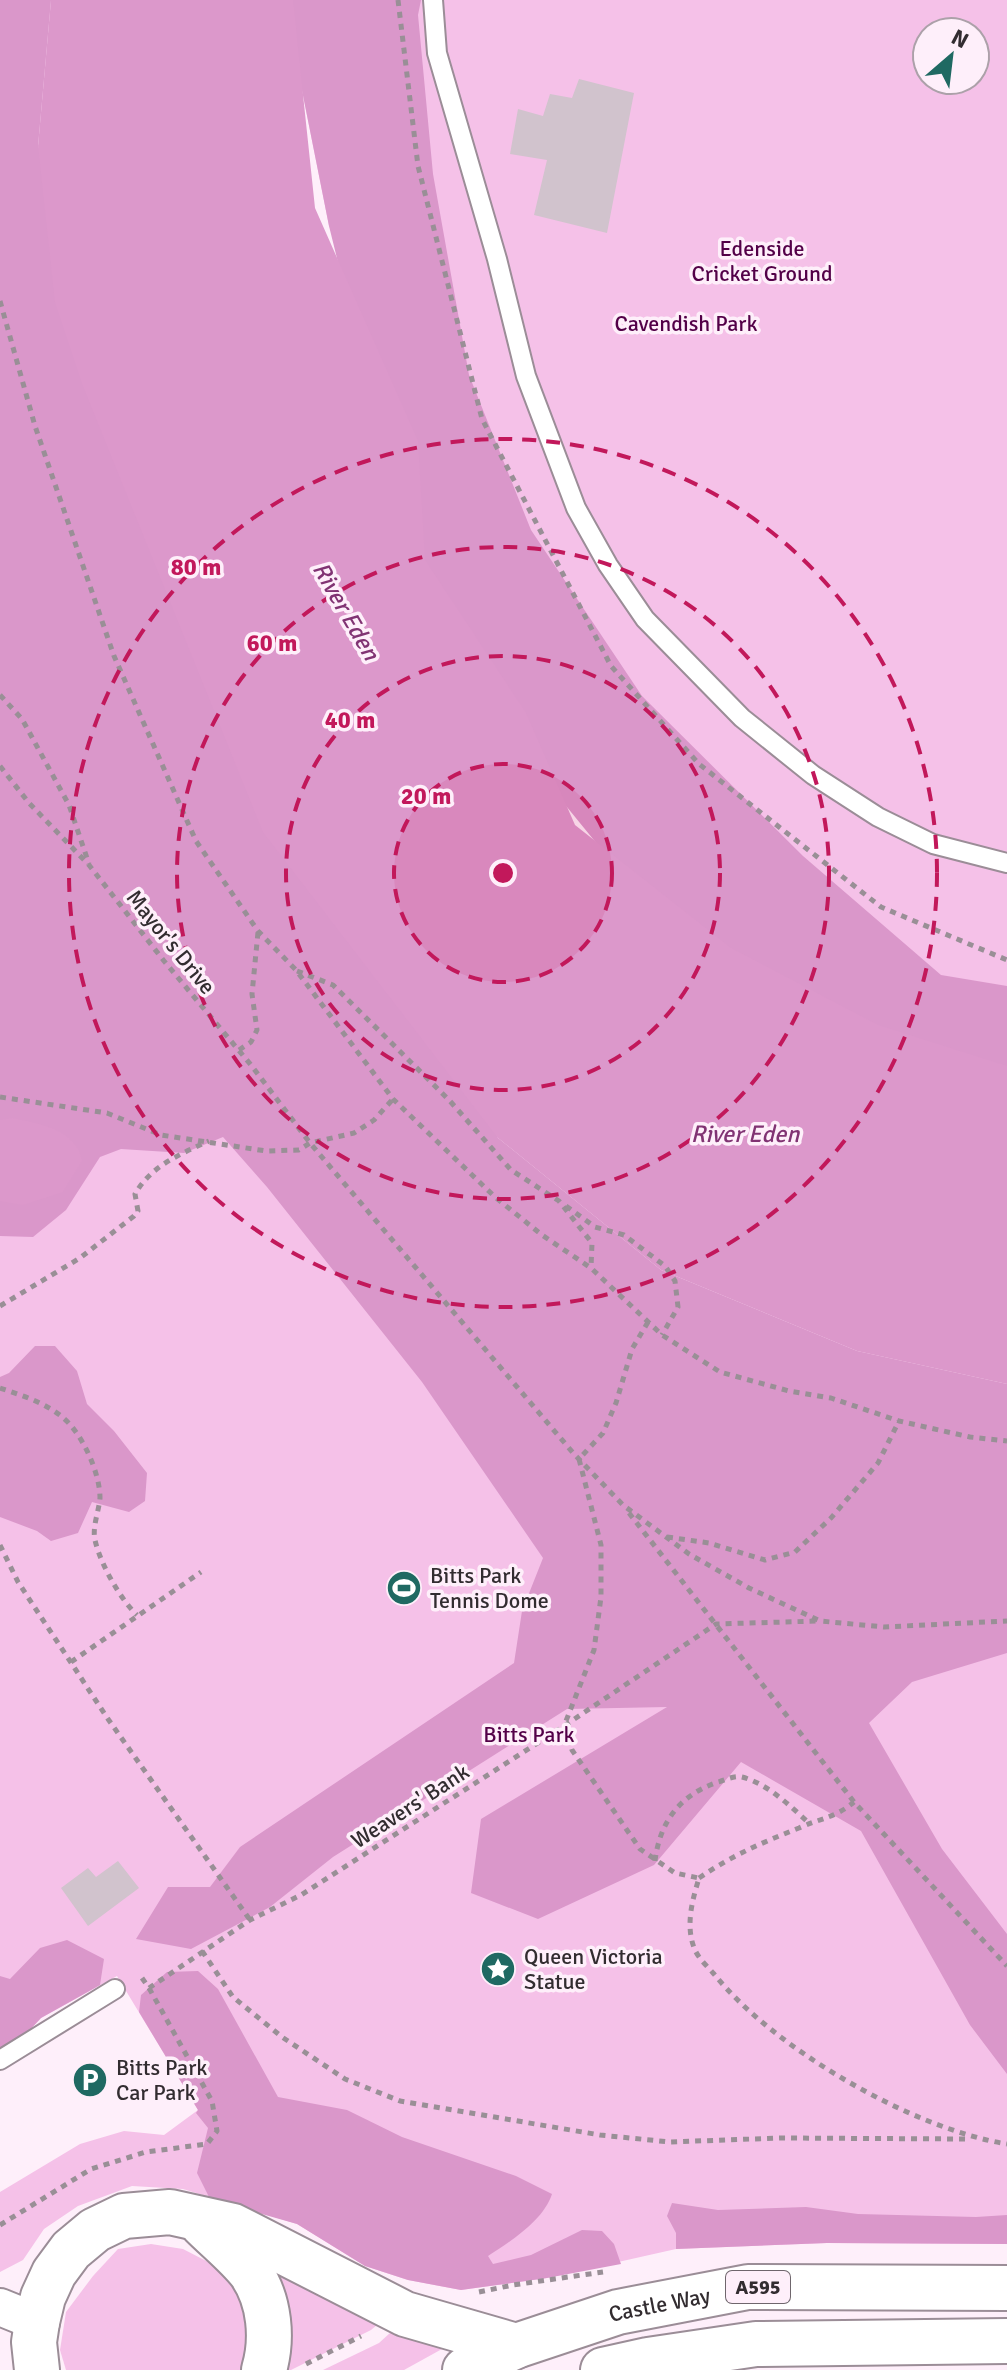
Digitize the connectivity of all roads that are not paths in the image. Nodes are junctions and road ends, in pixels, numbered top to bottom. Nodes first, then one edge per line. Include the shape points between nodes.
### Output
1 (433, 0) edge
2 (1007, 863) edge
3 (115, 1989) road end
4 (0, 2060) edge
5 (197, 2219) junction
6 (1007, 2288) edge
7 (18, 2314) edge
8 (1007, 2341) edge
9 (756, 2344) junction
10 (516, 2346) junction
11 (37, 2370) edge
12 (264, 2370) edge
13 (465, 2370) edge
14 (603, 2370) edge
15 (708, 2370) edge

1 - 2 lane via 437,53 526,376 576,508 608,565 645,619 742,718 813,775 878,817 933,844
3 - 4 lane
5 - 7 main road via 146,2212 95,2230 71,2250 43,2297
5 - 10 main road via 233,2226 405,2314
5 - 12 main road via 256,2284 270,2340
6 - 10 main road, Castle Way / A595 via 748,2287 618,2312
7 - 11 main road via 34,2342
8 - 9 main road
9 - 14 main road
9 - 15 main road
10 - 13 main road, Castle Way / A595

